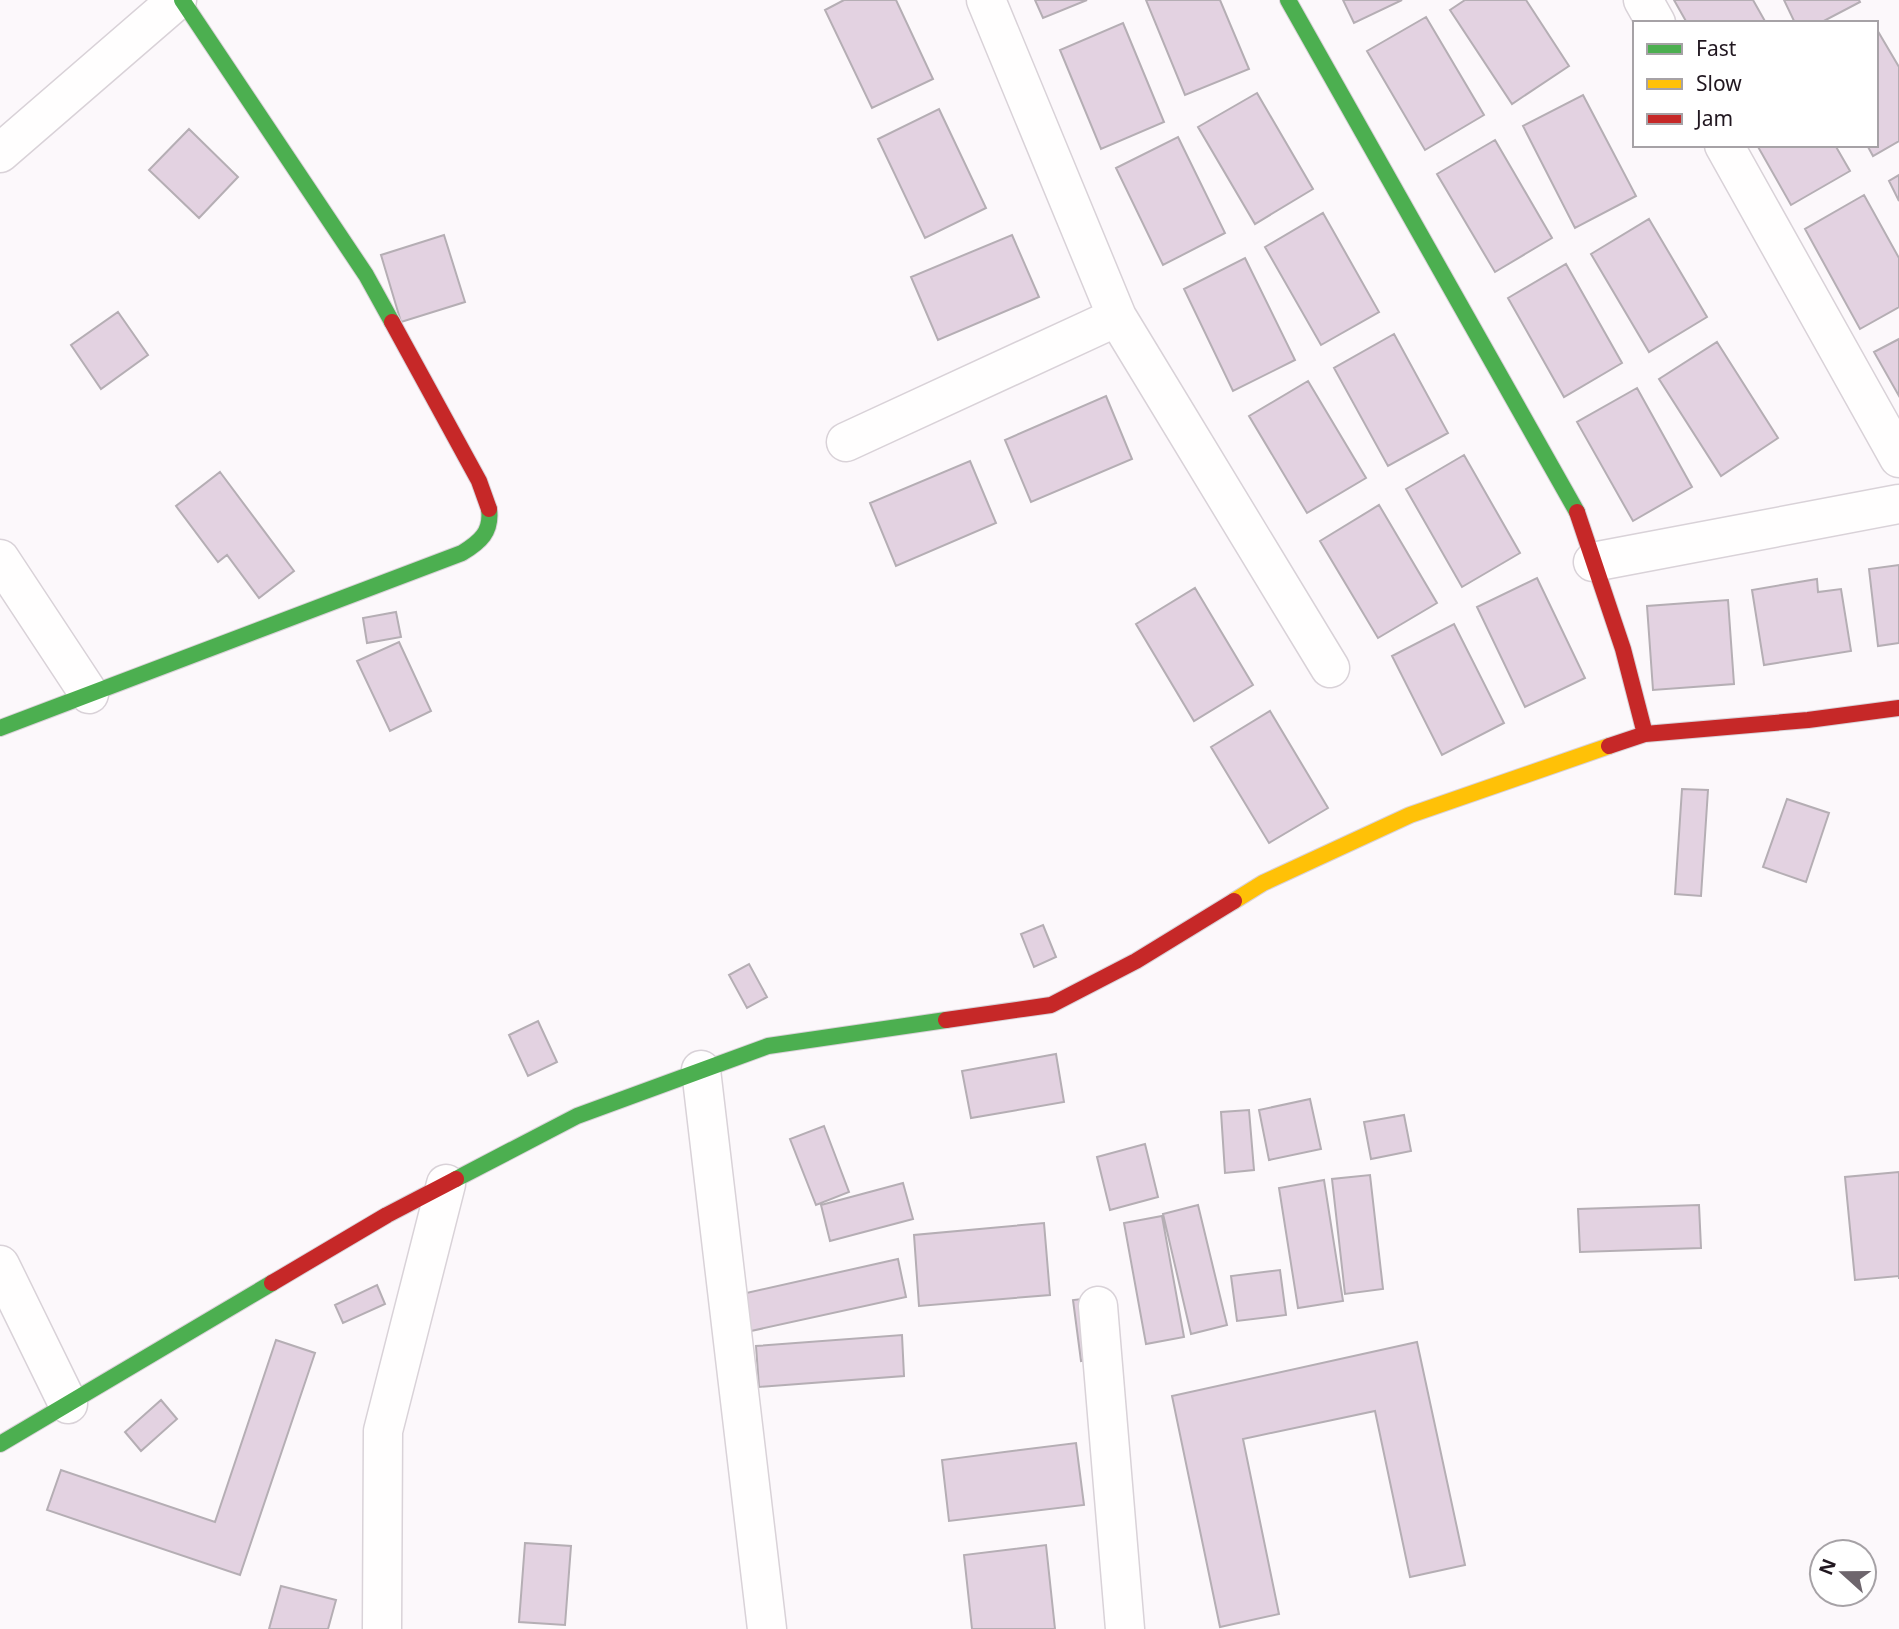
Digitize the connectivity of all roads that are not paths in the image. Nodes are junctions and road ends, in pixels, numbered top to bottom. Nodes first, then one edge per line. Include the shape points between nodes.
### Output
1 (180, 0) edge
2 (986, 0) edge
3 (1288, 0) edge
4 (1643, 0) edge
5 (1655, 21) edge
6 (1725, 147) edge
7 (0, 153) edge
8 (1117, 317) junction
9 (846, 442) dead end
10 (1899, 458) edge
11 (1899, 504) edge
12 (0, 559) edge
13 (1593, 562) junction
14 (1330, 668) dead end
15 (89, 694) junction
16 (1899, 708) edge
17 (0, 728) edge
18 (1645, 733) junction
19 (701, 1070) junction
20 (446, 1184) junction
21 (0, 1265) edge
22 (1098, 1306) dead end
23 (68, 1404) junction
24 (0, 1444) edge
25 (382, 1629) edge
26 (766, 1629) edge
27 (1125, 1629) edge

1 - 7 street
1 - 15 street via 366,275 479,481 490,525 480,544 462,553
2 - 8 street
3 - 13 street via 1577,512
4 - 5 street
6 - 10 street
8 - 9 street
8 - 14 street
11 - 13 street
12 - 15 street
13 - 18 street
15 - 17 street
16 - 18 street
18 - 19 street via 1410,815 1263,883 1136,961 1051,1005 768,1046
19 - 20 street via 577,1116
19 - 26 street
20 - 23 street via 387,1214
20 - 25 street via 383,1431
21 - 23 street
22 - 27 street
23 - 24 street

